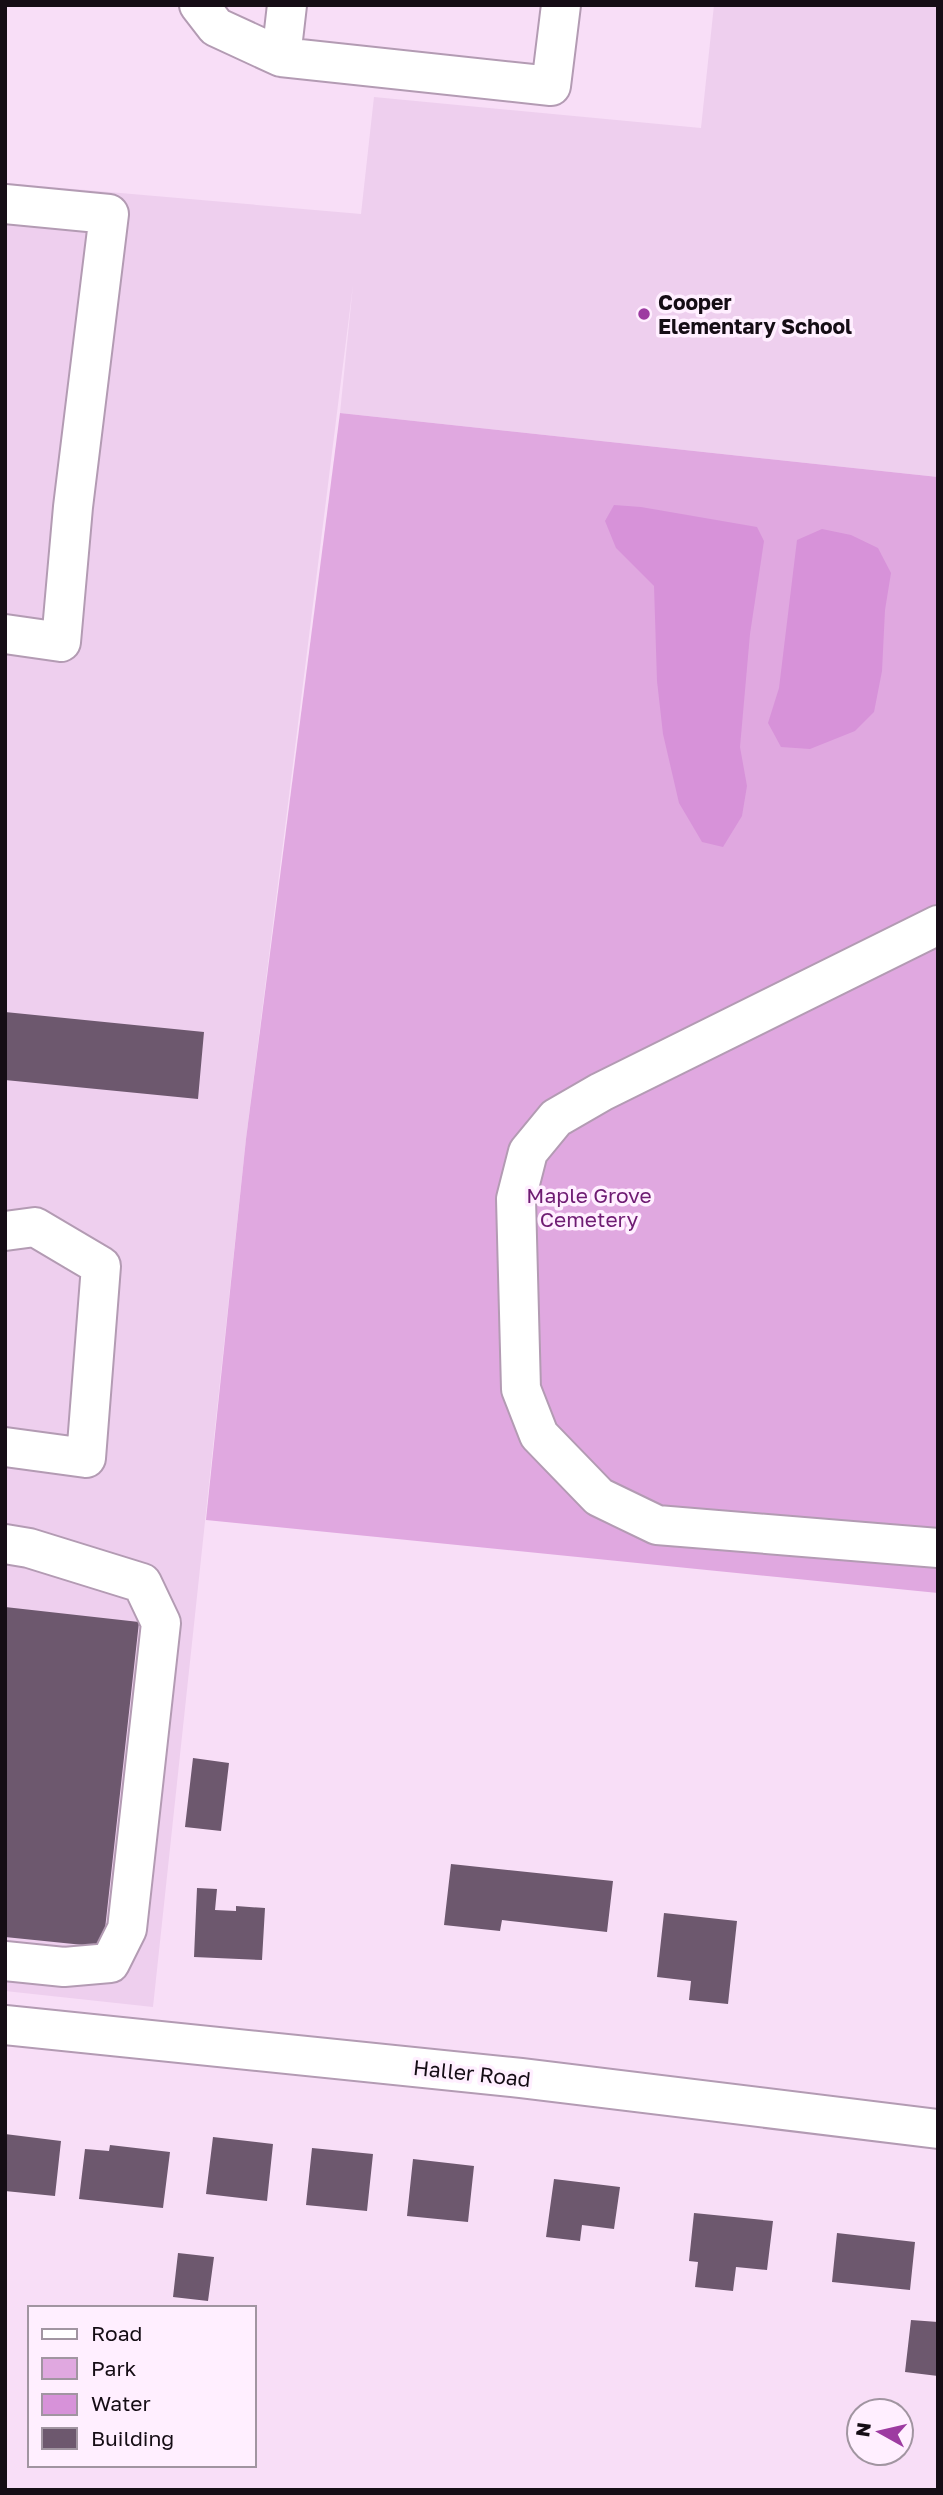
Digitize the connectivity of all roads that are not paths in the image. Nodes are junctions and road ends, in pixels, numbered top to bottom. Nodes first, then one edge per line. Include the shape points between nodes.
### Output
1 (199, 5) edge
2 (287, 5) edge
3 (561, 5) edge
4 (281, 57) junction
5 (5, 204) edge
6 (5, 634) edge
7 (938, 925) edge
8 (5, 1231) edge
9 (5, 1447) edge
10 (5, 1545) edge
11 (938, 1548) edge
12 (5, 1961) edge
13 (5, 2025) edge
14 (938, 2129) edge

1 - 4 street via 216,27
2 - 4 street
3 - 4 street via 551,86
5 - 6 street via 109,214 61,642
7 - 11 street via 556,1118 528,1152 516,1199 521,1389 539,1435 599,1497 657,1525
8 - 9 street via 36,1227 102,1266 86,1458
10 - 12 street via 29,1548 142,1583 161,1623 127,1929 110,1963 64,1967
13 - 14 street, Haller Road via 521,2078

